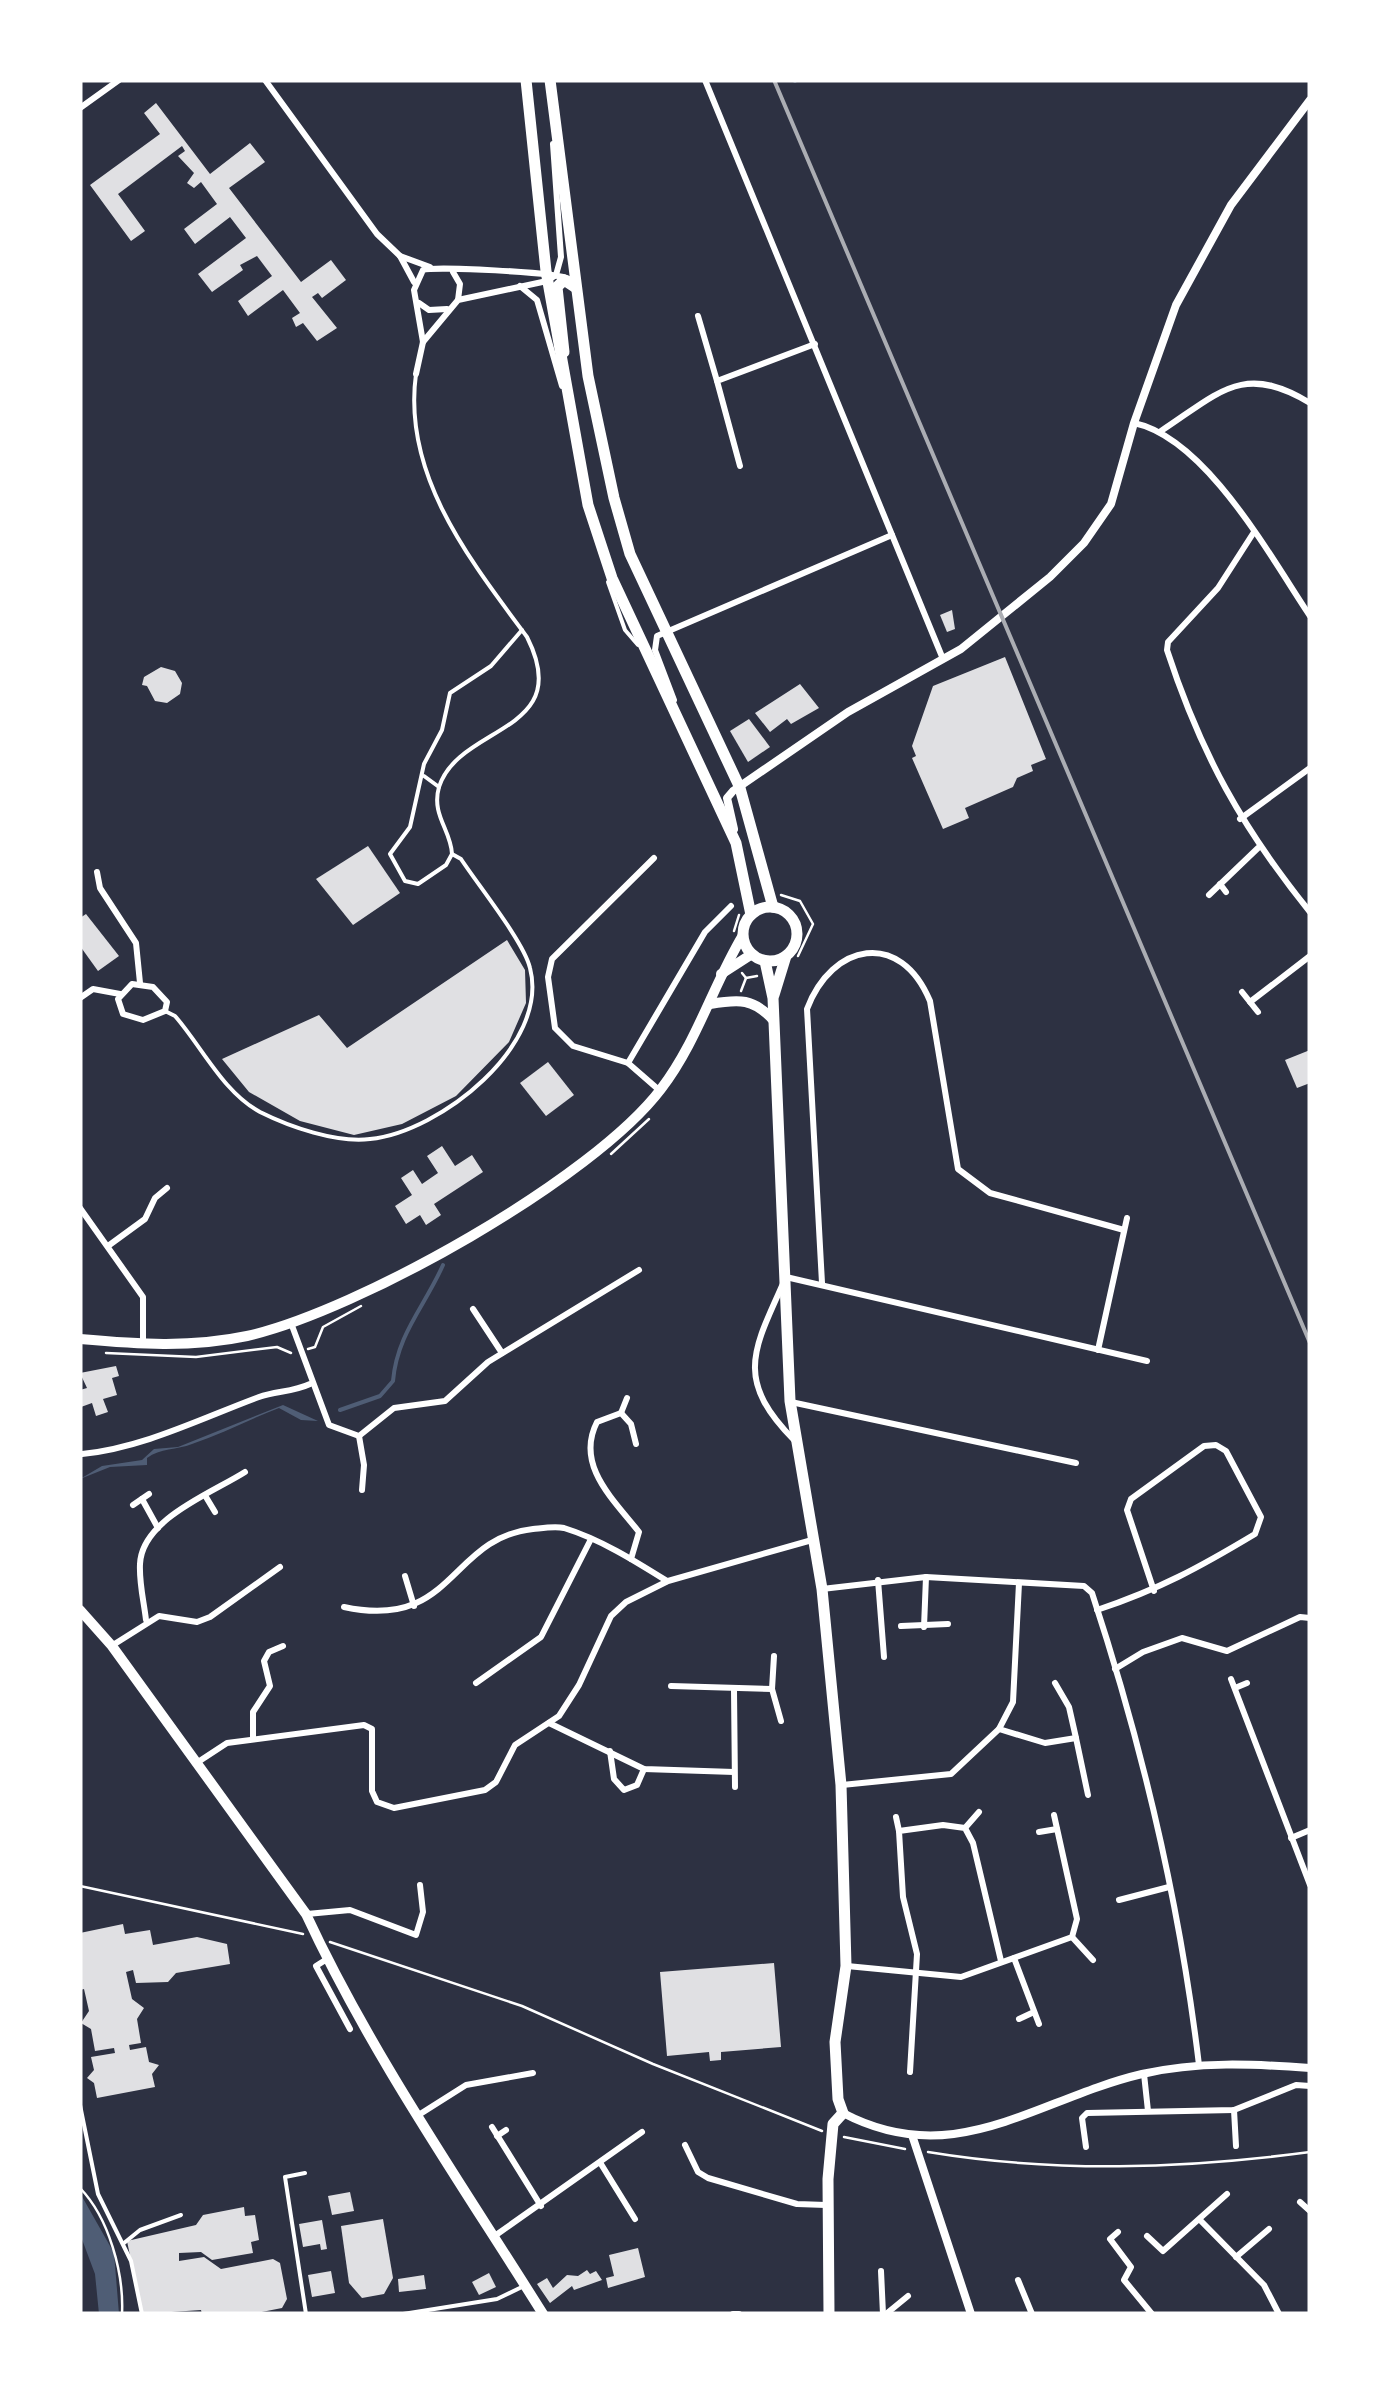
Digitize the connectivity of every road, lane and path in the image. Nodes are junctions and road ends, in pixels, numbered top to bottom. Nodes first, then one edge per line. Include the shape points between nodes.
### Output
1 (118, 80) edge
2 (264, 80) edge
3 (526, 80) edge
4 (550, 80) edge
5 (705, 80) edge
6 (1309, 104) edge
7 (80, 108) edge
8 (554, 108) junction
9 (400, 256) junction
10 (430, 267) junction
11 (452, 271) junction
12 (550, 275) junction
13 (415, 284) junction
14 (519, 286) junction
15 (576, 288) junction
16 (458, 300) junction
17 (419, 302) junction
18 (448, 309) junction
19 (698, 316) dead end
20 (423, 342) junction
21 (815, 344) junction
22 (416, 374) joint
23 (717, 381) junction
24 (564, 390) junction
25 (1310, 403) edge
26 (1134, 423) junction
27 (1161, 431) junction
28 (740, 466) dead end
29 (1254, 532) junction
30 (892, 535) junction
31 (1244, 552) junction
32 (1267, 552) junction
33 (1310, 616) edge
34 (522, 630) junction
35 (665, 632) junction
36 (943, 659) junction
37 (680, 722) junction
38 (1310, 768) edge
39 (424, 776) junction
40 (440, 787) junction
41 (740, 788) junction
42 (1240, 818) junction
43 (736, 843) junction
44 (1258, 848) junction
45 (452, 854) junction
46 (654, 858) dead end
47 (98, 872) dead end
48 (774, 883) dead end
49 (1220, 884) junction
50 (1226, 892) dead end
51 (1209, 895) dead end
52 (731, 906) dead end
53 (772, 907) junction
54 (746, 912) junction
55 (1310, 912) edge
56 (737, 936) junction
57 (752, 954) junction
58 (1310, 956) edge
59 (791, 958) junction
60 (765, 961) junction
61 (735, 965) junction
62 (720, 974) junction
63 (768, 975) junction
64 (746, 978) junction
65 (140, 982) junction
66 (1242, 992) dead end
67 (120, 994) junction
68 (80, 998) edge
69 (773, 998) junction
70 (738, 1000) junction
71 (1250, 1002) junction
72 (710, 1004) junction
73 (165, 1011) junction
74 (1258, 1012) dead end
75 (774, 1021) junction
76 (628, 1062) junction
77 (660, 1090) junction
78 (656, 1110) dead end
79 (602, 1160) dead end
80 (167, 1188) dead end
81 (80, 1208) edge
82 (1127, 1218) dead end
83 (1124, 1230) junction
84 (108, 1246) junction
85 (639, 1270) dead end
86 (786, 1277) junction
87 (822, 1283) junction
88 (370, 1302) dead end
89 (473, 1309) dead end
90 (291, 1323) junction
91 (80, 1340) edge
92 (143, 1344) junction
93 (1098, 1350) junction
94 (99, 1352) dead end
95 (301, 1352) junction
96 (502, 1353) junction
97 (1147, 1360) dead end
98 (310, 1384) junction
99 (627, 1398) dead end
100 (790, 1401) junction
101 (621, 1413) junction
102 (358, 1436) junction
103 (794, 1440) junction
104 (636, 1444) dead end
105 (82, 1454) edge
106 (1076, 1463) dead end
107 (245, 1472) dead end
108 (362, 1490) dead end
109 (206, 1497) junction
110 (133, 1505) dead end
111 (215, 1512) dead end
112 (158, 1528) junction
113 (591, 1539) junction
114 (814, 1540) junction
115 (631, 1559) junction
116 (280, 1567) dead end
117 (405, 1576) dead end
118 (926, 1577) junction
119 (668, 1580) junction
120 (878, 1580) junction
121 (1019, 1583) junction
122 (822, 1589) junction
123 (1154, 1591) junction
124 (414, 1606) junction
125 (344, 1607) dead end
126 (80, 1610) edge
127 (1097, 1610) junction
128 (1310, 1618) edge
129 (146, 1620) junction
130 (948, 1624) dead end
131 (901, 1626) dead end
132 (924, 1627) junction
133 (112, 1646) junction
134 (283, 1646) dead end
135 (774, 1656) dead end
136 (884, 1657) dead end
137 (1115, 1669) junction
138 (1231, 1679) dead end
139 (1055, 1682) dead end
140 (476, 1683) dead end
141 (1248, 1683) dead end
142 (671, 1686) dead end
143 (1235, 1688) junction
144 (772, 1689) junction
145 (734, 1690) junction
146 (781, 1721) dead end
147 (549, 1723) junction
148 (1000, 1729) junction
149 (1076, 1738) junction
150 (254, 1739) junction
151 (610, 1750) junction
152 (198, 1762) junction
153 (644, 1769) junction
154 (734, 1772) junction
155 (841, 1785) junction
156 (735, 1788) dead end
157 (1088, 1795) dead end
158 (979, 1812) dead end
159 (1054, 1815) dead end
160 (896, 1817) dead end
161 (965, 1828) junction
162 (1057, 1829) junction
163 (1310, 1830) edge
164 (899, 1831) junction
165 (1039, 1832) dead end
166 (1291, 1838) junction
167 (420, 1885) dead end
168 (1310, 1885) edge
169 (80, 1886) edge
170 (1169, 1887) junction
171 (1119, 1900) dead end
172 (306, 1914) junction
173 (291, 1931) dead end
174 (1072, 1938) junction
175 (347, 1946) dead end
176 (1014, 1958) junction
177 (327, 1960) junction
178 (1093, 1960) dead end
179 (1002, 1961) junction
180 (846, 1966) junction
181 (916, 1972) junction
182 (1034, 2012) junction
183 (1019, 2020) dead end
184 (1040, 2024) dead end
185 (350, 2030) dead end
186 (1199, 2065) junction
187 (1310, 2068) edge
188 (910, 2072) dead end
189 (533, 2074) dead end
190 (1144, 2074) junction
191 (1310, 2086) edge
192 (80, 2105) edge
193 (1234, 2110) junction
194 (1148, 2111) junction
195 (843, 2112) junction
196 (416, 2116) junction
197 (492, 2128) dead end
198 (506, 2130) dead end
199 (832, 2130) junction
200 (642, 2132) dead end
201 (497, 2136) junction
202 (83, 2137) edge
203 (912, 2138) junction
204 (685, 2145) dead end
205 (1236, 2146) dead end
206 (1086, 2147) dead end
207 (1310, 2152) edge
208 (601, 2164) junction
209 (305, 2173) dead end
210 (80, 2188) edge
211 (1227, 2194) dead end
212 (1300, 2202) dead end
213 (828, 2205) junction
214 (541, 2206) junction
215 (628, 2206) junction
216 (1310, 2211) edge
217 (620, 2212) dead end
218 (182, 2215) dead end
219 (636, 2219) dead end
220 (1202, 2221) junction
221 (1268, 2229) dead end
222 (1118, 2232) dead end
223 (496, 2236) junction
224 (1147, 2236) dead end
225 (124, 2243) junction
226 (1236, 2256) junction
227 (881, 2271) dead end
228 (1018, 2280) dead end
229 (526, 2284) junction
230 (908, 2296) dead end
231 (968, 2313) edge
232 (122, 2314) edge
233 (142, 2314) edge
234 (306, 2314) edge
235 (403, 2314) edge
236 (543, 2314) edge
237 (828, 2314) edge
238 (884, 2314) edge
239 (1032, 2314) edge
240 (1152, 2314) edge
241 (1279, 2314) edge

1 - 7 street
2 - 9 street via 376,234
3 - 12 highway
4 - 8 highway
5 - 21 street
6 - 26 street via 1203,252 1166,328
8 - 12 street via 561,257
8 - 15 highway
9 - 10 street
9 - 13 street
10 - 11 street
10 - 13 street
11 - 12 street
11 - 16 street via 460,284
12 - 14 street
12 - 15 street
12 - 24 highway
13 - 17 street
14 - 16 street
14 - 24 street via 537,300
15 - 24 highway via 564,280 557,287
15 - 35 highway via 614,498
16 - 18 street
17 - 18 street via 429,310
17 - 20 street
18 - 20 street
19 - 23 street
20 - 22 street
21 - 23 street
21 - 30 street
22 - 34 lane via 414,424 434,496
23 - 28 street
24 - 37 highway via 605,557
25 - 27 street via 1272,382 1244,383
26 - 27 street
26 - 36 street via 1112,504 1084,543 1026,598
27 - 29 street via 1208,472
29 - 31 street
29 - 32 street
30 - 35 street
30 - 36 street
31 - 32 street
31 - 42 street via 1167,650
32 - 33 street
34 - 39 lane via 491,666 450,693
34 - 40 lane via 537,667 530,706 456,764
35 - 37 street via 654,650
35 - 41 highway
36 - 41 street via 848,712
37 - 43 highway
38 - 42 street
39 - 40 lane
39 - 45 lane via 410,827 390,854 405,881 418,884
40 - 45 lane via 438,818
41 - 43 street via 728,798
41 - 53 highway
42 - 44 street
43 - 54 highway
44 - 49 street
44 - 55 street
45 - 73 lane via 521,948 533,1006 507,1054 452,1105 378,1138 333,1136 255,1109
46 - 76 street via 552,959 555,1028 574,1046
47 - 65 street via 100,888 136,943
48 - 59 path via 780,894 800,901 812,924
49 - 50 street
49 - 51 street
52 - 76 street via 705,932
53 - 54 highway
53 - 59 highway via 788,913 797,929
54 - 56 highway
54 - 56 path
56 - 57 highway
56 - 62 main road
57 - 60 highway
57 - 61 main road
58 - 71 street
59 - 60 highway
59 - 69 highway
60 - 63 highway
61 - 62 main road
61 - 64 path
62 - 72 main road
63 - 64 path
63 - 69 highway
64 - 70 path
65 - 67 street
65 - 73 street via 159,992
66 - 71 street
67 - 68 street via 93,988
67 - 73 street via 118,1004 129,1018
69 - 75 highway
70 - 72 main road
70 - 75 main road via 760,1005
71 - 74 street
72 - 77 main road
75 - 86 highway
76 - 77 street
77 - 90 main road via 622,1134 492,1221 416,1266
78 - 79 path via 631,1140
80 - 84 street via 145,1219
81 - 84 street
82 - 83 street
83 - 87 street via 990,1194 958,1168 922,981 882,954 856,953 826,974 807,1009
83 - 93 street
84 - 92 street via 143,1297
85 - 96 street
86 - 87 street
86 - 100 highway
86 - 103 street via 758,1340 756,1385 765,1410
87 - 93 street
88 - 95 path via 323,1328 315,1347
89 - 96 street
90 - 92 main road via 215,1342
90 - 95 street
91 - 92 main road
93 - 97 street
94 - 95 path
95 - 98 street
96 - 102 street via 444,1401 394,1408
98 - 102 street via 330,1425
98 - 105 street
99 - 101 street
100 - 103 highway
100 - 106 street
101 - 104 street
101 - 115 street via 597,1422 588,1440 594,1473 638,1532
102 - 108 street
103 - 114 highway
107 - 109 street
109 - 111 street
109 - 112 street
110 - 112 street via 145,1496
112 - 129 street via 140,1566
113 - 115 street
113 - 124 street via 560,1527 494,1540 441,1591
113 - 140 street via 542,1638
114 - 119 street
114 - 122 highway
115 - 119 street
116 - 129 street via 203,1620
117 - 124 street
118 - 120 street
118 - 121 street
118 - 132 street
119 - 147 street via 611,1616 579,1685
120 - 122 street
120 - 136 street
121 - 127 street via 1084,1586
121 - 148 street via 1013,1702
122 - 155 highway
123 - 123 street via 1260,1526 1226,1451 1216,1444 1131,1499 1127,1510
123 - 127 street
124 - 125 street via 389,1612
126 - 133 main road
127 - 137 street
128 - 137 street via 1300,1616 1227,1651 1182,1638
129 - 133 street
130 - 132 street
131 - 132 street
133 - 152 main road
134 - 150 street via 264,1662 270,1686 252,1712
135 - 144 street
137 - 170 street
138 - 143 street
139 - 149 street
141 - 143 street
142 - 145 street
143 - 166 street
144 - 145 street
144 - 146 street
145 - 154 street
147 - 150 street via 515,1745 496,1782 484,1790 394,1808 377,1802 372,1791 372,1730 364,1725
147 - 151 street
148 - 149 street via 1044,1743
148 - 155 street via 951,1774
149 - 157 street
150 - 152 street via 226,1743
151 - 153 street
151 - 153 street via 614,1779 624,1790 637,1785
152 - 172 main road
153 - 154 street
154 - 156 street
155 - 180 highway
158 - 161 street
159 - 162 street
160 - 164 street
161 - 164 street
161 - 179 street
162 - 165 street
162 - 174 street via 1077,1919
163 - 166 street
164 - 181 street
166 - 168 street
167 - 172 street via 416,1935 350,1910
169 - 173 path
170 - 171 street
170 - 186 street via 1185,1951
172 - 177 main road
174 - 176 street
174 - 178 street
175 - 199 path via 522,2006 653,2064
176 - 179 street
176 - 182 street
177 - 185 street via 316,1966
177 - 196 main road
179 - 181 street via 961,1977
180 - 181 street
180 - 195 highway via 835,2042
181 - 188 street
182 - 183 street
182 - 184 street
186 - 187 street
186 - 190 street
189 - 196 street via 466,2085
190 - 194 street
190 - 203 street via 1016,2120 960,2135
191 - 193 street via 1296,2085
192 - 202 lane
193 - 194 street
193 - 205 street
194 - 206 street via 1088,2113 1082,2118
195 - 199 highway
195 - 203 street
196 - 223 main road
197 - 201 street
198 - 201 street
199 - 207 path via 1040,2167 1234,2162
199 - 213 highway
200 - 208 street
201 - 214 street
202 - 225 lane via 98,2194
203 - 231 street
204 - 213 street via 708,2178 797,2204
208 - 214 street
208 - 215 street
209 - 234 lane via 285,2177
210 - 232 path via 108,2234
211 - 220 street
212 - 216 street
213 - 237 highway
214 - 223 street
215 - 217 street
215 - 219 street
218 - 225 lane
220 - 224 street via 1163,2251
220 - 226 street
221 - 226 street
222 - 240 street via 1110,2239 1131,2266 1124,2280
223 - 229 main road
225 - 233 lane
226 - 241 street via 1264,2285
227 - 238 street
228 - 239 street
229 - 235 lane via 496,2298
229 - 236 main road
230 - 238 street

